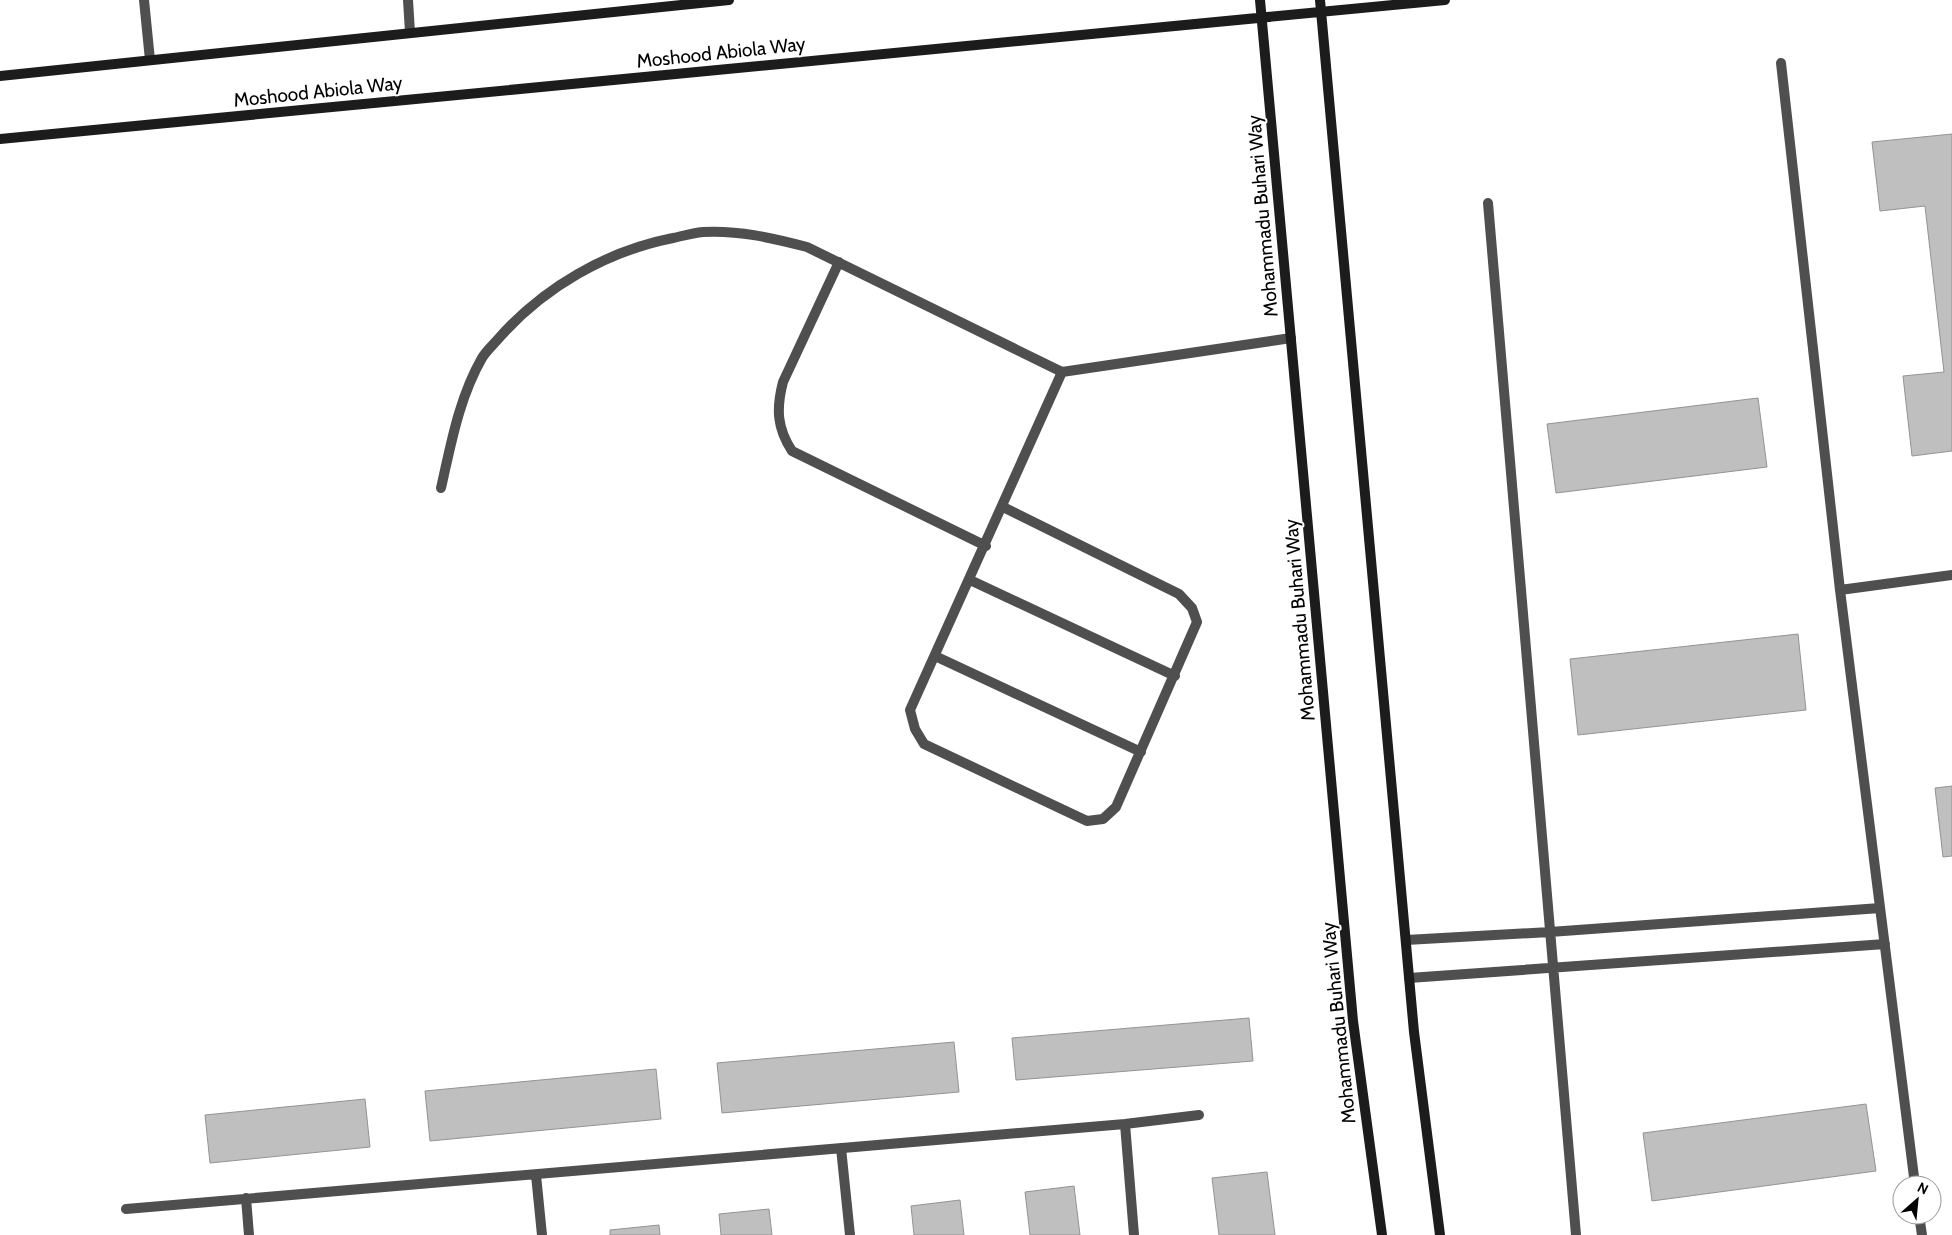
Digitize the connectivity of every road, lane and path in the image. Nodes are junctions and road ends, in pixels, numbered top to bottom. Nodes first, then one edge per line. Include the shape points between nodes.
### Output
1 (144, 0) edge
2 (408, 0) edge
3 (729, 0) edge
4 (1260, 0) edge
5 (1320, 0) edge
6 (1445, 0) edge
7 (1322, 12) junction
8 (1261, 18) junction
9 (410, 32) junction
10 (150, 60) junction
11 (1781, 63) dead end
12 (0, 76) edge
13 (0, 139) edge
14 (1488, 203) dead end
15 (839, 262) junction
16 (1290, 338) junction
17 (1062, 372) junction
18 (441, 488) dead end
19 (1003, 507) junction
20 (986, 546) junction
21 (1952, 575) edge
22 (970, 580) junction
23 (1840, 590) junction
24 (935, 656) junction
25 (1175, 676) junction
26 (1141, 752) junction
27 (1880, 908) junction
28 (1550, 932) junction
29 (1406, 940) junction
30 (1885, 944) junction
31 (1554, 968) junction
32 (1409, 978) junction
33 (1200, 1115) dead end
34 (1125, 1124) junction
35 (841, 1148) junction
36 (536, 1175) junction
37 (1914, 1175) edge
38 (246, 1198) junction
39 (126, 1209) dead end
40 (249, 1235) edge
41 (542, 1235) edge
42 (850, 1235) edge
43 (1134, 1235) edge
44 (1382, 1235) edge
45 (1440, 1235) edge
46 (1576, 1235) edge

1 - 10 street
2 - 9 street
3 - 9 main road
4 - 8 main road, Mohammadu Buhari Way
5 - 7 main road
6 - 7 main road, Moshood Abiola Way
7 - 8 main road, Moshood Abiola Way
7 - 29 main road
8 - 13 main road, Moshood Abiola Way
8 - 16 main road, Mohammadu Buhari Way
9 - 10 main road
10 - 12 main road
11 - 23 street
14 - 28 street
15 - 17 street
15 - 18 street via 807,247 779,239 702,232 623,252 592,267 552,290 511,325 483,357 466,391
15 - 20 street via 783,382 778,403 786,441 792,452
16 - 17 street
16 - 44 main road, Mohammadu Buhari Way via 1353,1020
17 - 19 street
19 - 20 street
19 - 25 street via 1179,594 1192,608 1197,622
20 - 22 street
21 - 23 street
22 - 24 street
22 - 25 street
23 - 27 street
24 - 26 street
24 - 26 street via 910,710 915,730 924,744 1078,817 1087,821 1103,819 1116,807
25 - 26 street
27 - 28 street
27 - 30 street
28 - 29 street
28 - 31 street
29 - 32 main road
30 - 31 street
30 - 37 street
31 - 32 street
31 - 46 street
32 - 45 main road
33 - 34 street
34 - 35 street
34 - 43 street
35 - 36 street
35 - 42 street
36 - 38 street
36 - 41 street
38 - 39 street
38 - 40 street

